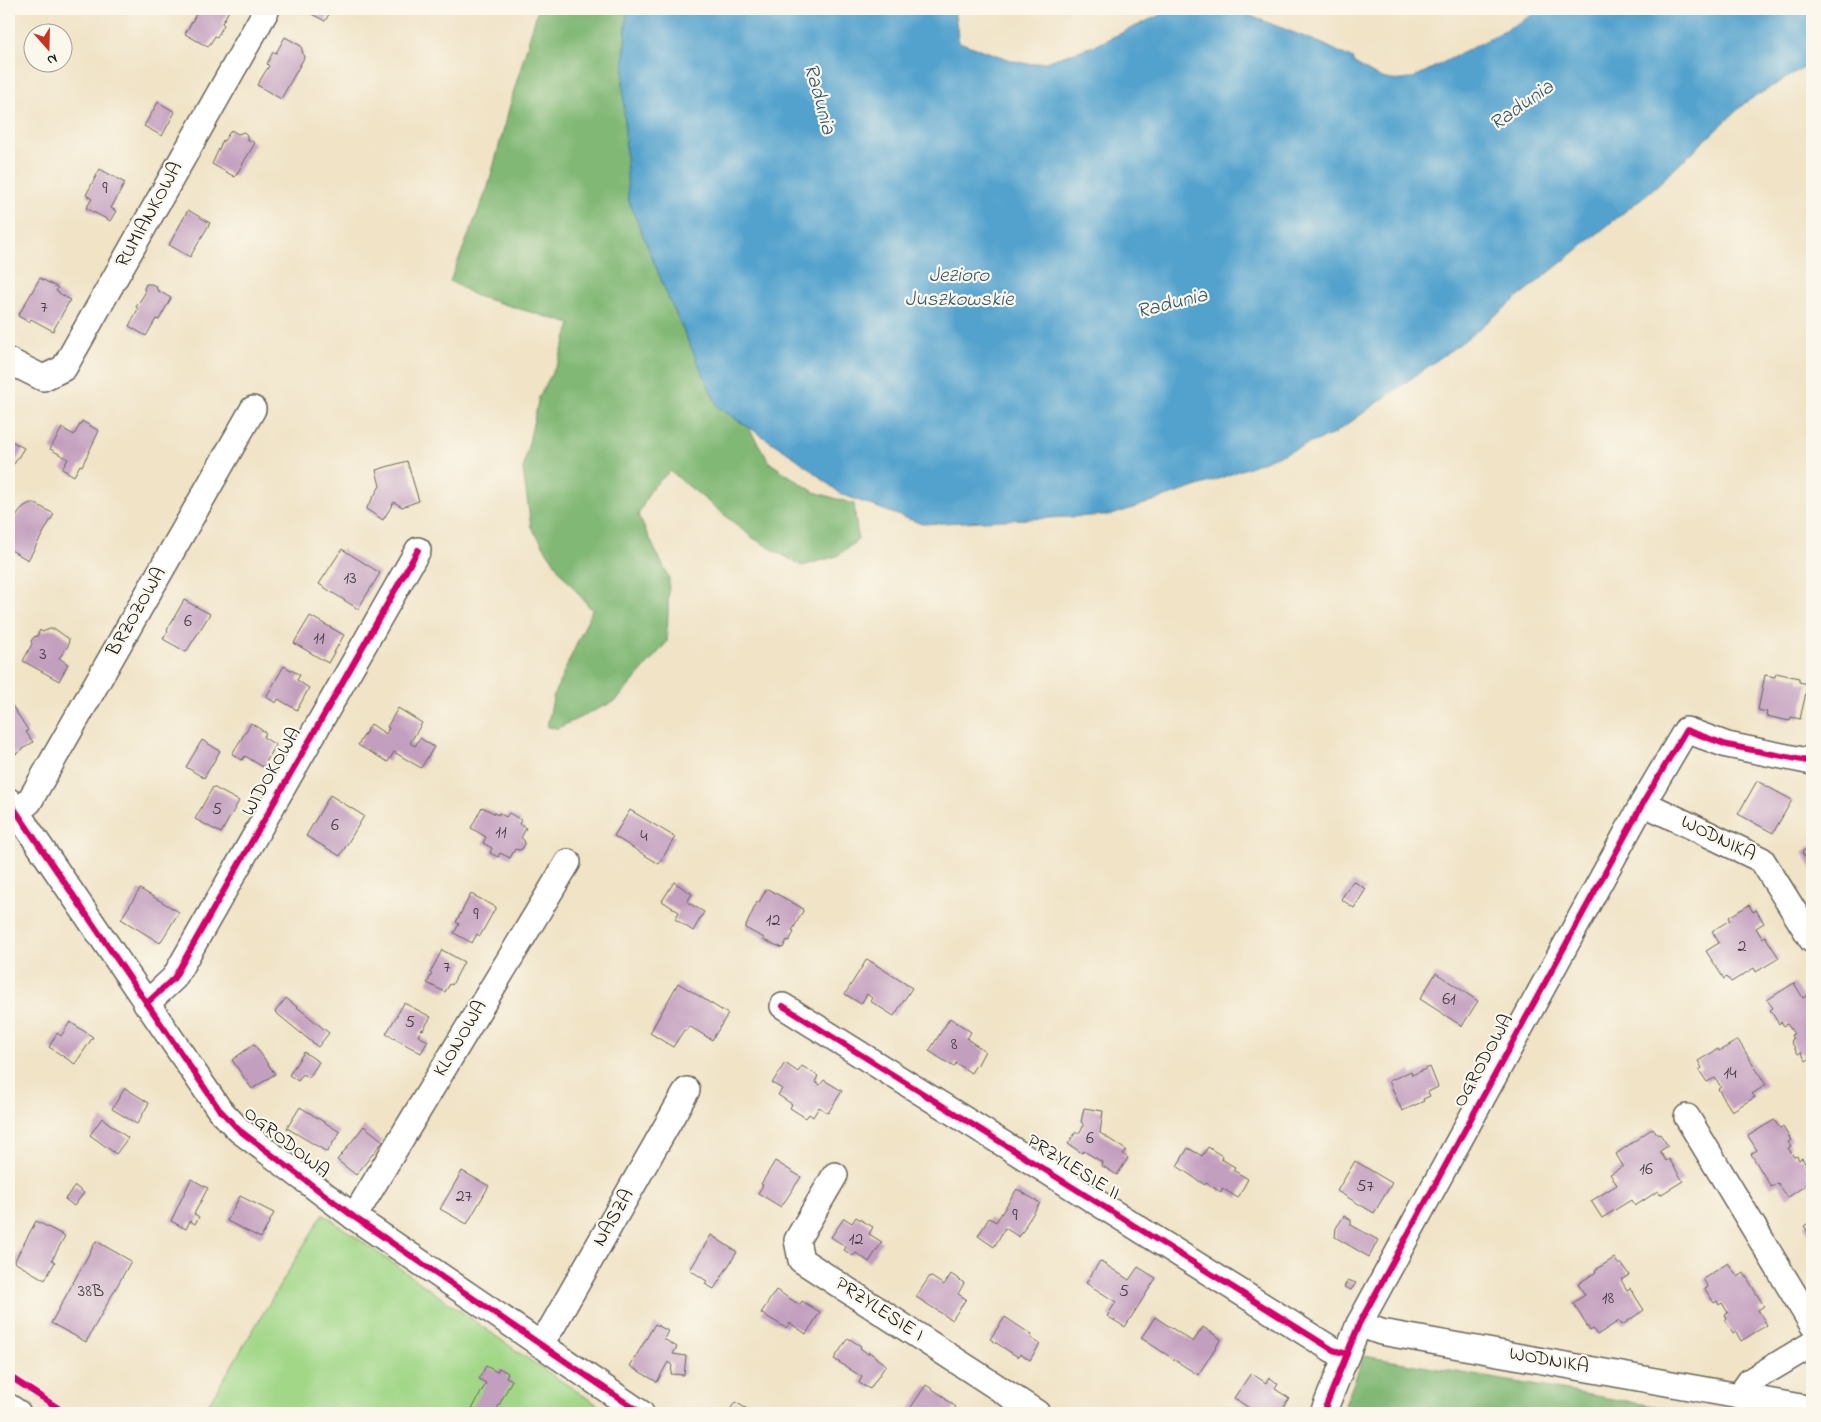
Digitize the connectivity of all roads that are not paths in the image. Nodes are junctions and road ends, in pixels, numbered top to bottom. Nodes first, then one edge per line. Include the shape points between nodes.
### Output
1 (267, 9) edge
2 (9, 361) edge
3 (253, 409) dead end
4 (418, 550) dead end
5 (1812, 762) edge
6 (1643, 803) junction
7 (13, 806) edge
8 (568, 862) dead end
9 (1812, 940) edge
10 (146, 1004) junction
11 (783, 1006) dead end
12 (687, 1090) dead end
13 (1687, 1117) dead end
14 (835, 1175) dead end
15 (354, 1217) junction
16 (1359, 1324) junction
17 (1812, 1324) edge
18 (539, 1344) junction
19 (1812, 1344) edge
20 (1346, 1354) junction
21 (1740, 1395) junction
22 (9, 1407) edge
23 (1812, 1409) edge
24 (18, 1413) edge
25 (641, 1413) edge
26 (1037, 1413) edge
27 (1323, 1413) edge

1 - 2 street, RUMIANKOWA via 64,368 43,378
3 - 7 street, BRZOZOWA via 29,802
4 - 10 street, WIDOKOWA via 174,978
5 - 6 street, OGRODOWA via 1727,745 1686,730
6 - 9 street, WODNIKA via 1762,860
6 - 16 street, OGRODOWA
7 - 10 street, OGRODOWA
8 - 15 street, KLONOWA
10 - 15 street, OGRODOWA via 219,1110 240,1130
11 - 20 street, PRZYLESIE II via 1333,1350
12 - 18 street, NASZA via 552,1327
13 - 17 street
14 - 26 street, PRZYLESIE I via 797,1240 801,1260
15 - 18 street, OGRODOWA
16 - 20 street, OGRODOWA
16 - 21 street, WODNIKA via 1381,1332
18 - 25 street, OGRODOWA
19 - 21 street via 1750,1381
20 - 27 street, OGRODOWA
21 - 23 street, WODNIKA
22 - 24 street

